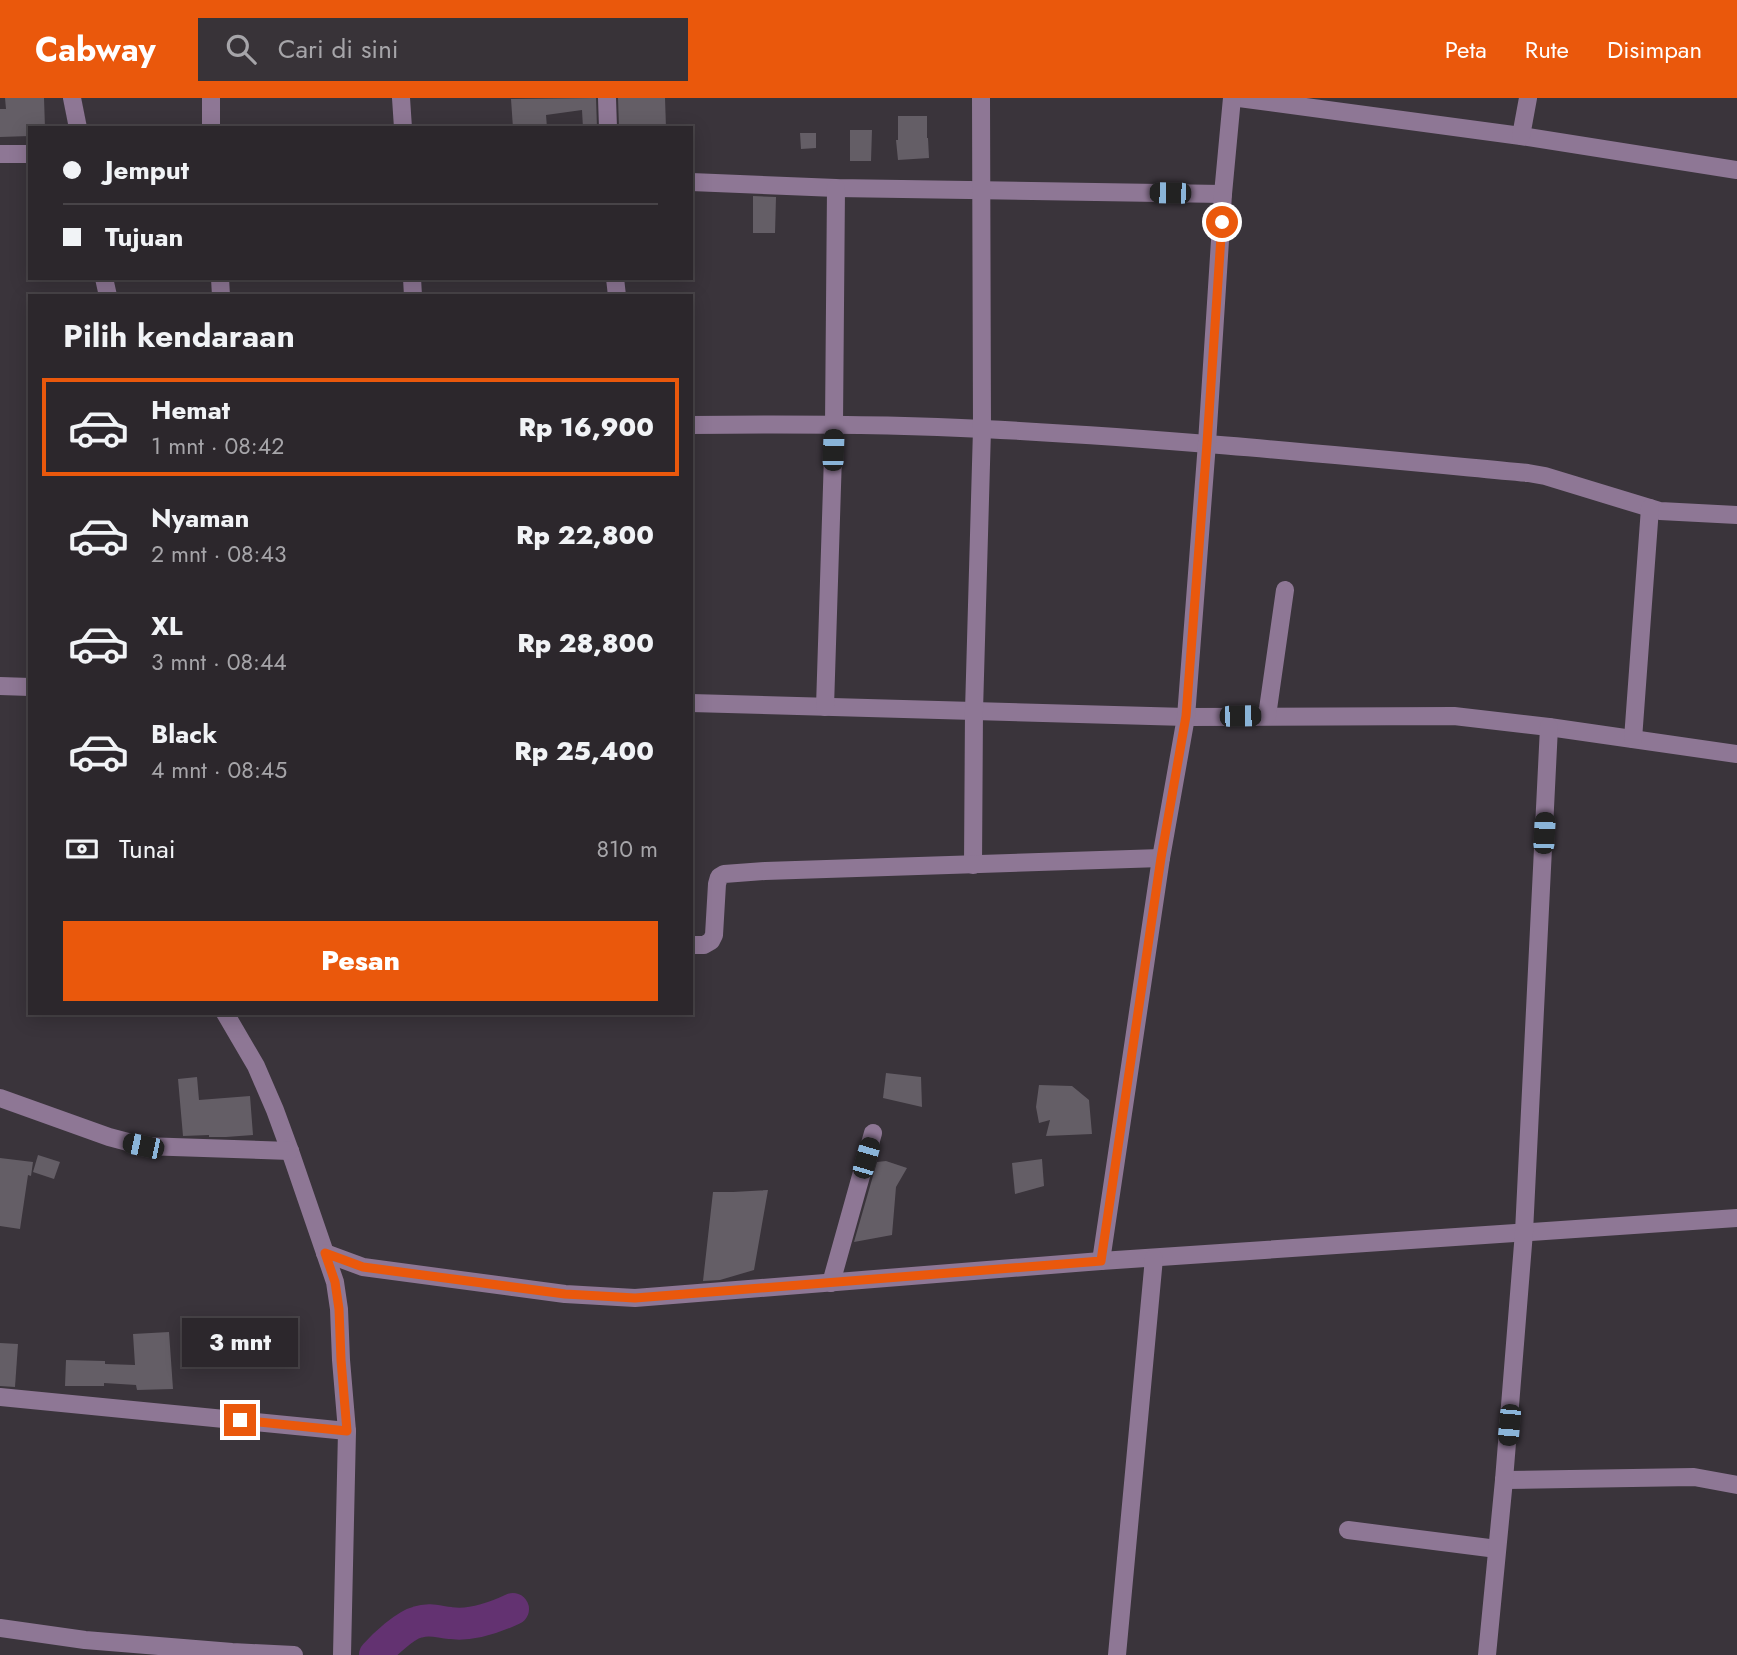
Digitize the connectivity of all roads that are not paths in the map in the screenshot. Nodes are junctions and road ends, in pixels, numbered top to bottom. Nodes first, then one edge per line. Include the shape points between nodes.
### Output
1 (72, 98) edge
2 (211, 98) edge
3 (401, 98) edge
4 (607, 98) edge
5 (981, 98) edge
6 (1232, 98) edge
7 (1239, 98) edge
8 (1528, 98) edge
9 (78, 126) edge
10 (211, 126) edge
11 (403, 126) edge
12 (608, 126) edge
13 (1521, 136) junction
14 (0, 154) edge
15 (28, 154) edge
16 (1737, 170) edge
17 (693, 182) edge
18 (836, 188) junction
19 (982, 190) junction
20 (1223, 194) junction
21 (834, 424) junction
22 (693, 425) edge
23 (982, 429) junction
24 (1207, 443) junction
25 (1650, 508) junction
26 (1737, 514) edge
27 (1285, 590) dead end
28 (0, 686) edge
29 (28, 687) edge
30 (693, 703) edge
31 (825, 707) junction
32 (974, 711) junction
33 (1186, 716) junction
34 (1267, 716) junction
35 (1549, 727) junction
36 (1633, 739) junction
37 (1737, 754) edge
38 (1161, 858) junction
39 (973, 864) junction
40 (693, 945) edge
41 (226, 1015) edge
42 (0, 1098) edge
43 (873, 1133) dead end
44 (290, 1151) junction
45 (1737, 1217) edge
46 (1524, 1232) junction
47 (325, 1253) junction
48 (1154, 1258) junction
49 (1101, 1261) junction
50 (831, 1283) junction
51 (0, 1396) edge
52 (347, 1431) junction
53 (1504, 1480) junction
54 (1737, 1485) edge
55 (1348, 1530) dead end
56 (1497, 1549) junction
57 (0, 1628) edge
58 (294, 1655) edge
59 (342, 1655) edge
60 (1117, 1655) edge
61 (1486, 1655) edge

1 - 9 street
2 - 10 street
3 - 11 street
4 - 12 street
5 - 19 street
6 - 20 street
7 - 13 street
8 - 13 street
13 - 16 street
14 - 15 street
17 - 18 street
18 - 19 street
18 - 21 street
19 - 20 street
19 - 23 street
20 - 24 street
21 - 22 street
21 - 23 street
21 - 31 street
23 - 24 street
23 - 32 street
24 - 25 street via 1528,473
24 - 33 street
25 - 26 street
25 - 36 street
27 - 34 street
28 - 29 street
30 - 31 street
31 - 32 street
32 - 33 street
32 - 39 street
33 - 34 street
33 - 38 street
34 - 35 street via 1432,715
35 - 36 street
35 - 46 street
36 - 37 street
38 - 39 street
38 - 49 street
39 - 40 street via 724,874 717,884 711,942
41 - 44 street via 256,1066
42 - 44 street via 143,1146
43 - 50 street
44 - 47 street
45 - 46 street
46 - 48 street
46 - 53 street
47 - 50 street via 363,1267 577,1295 635,1298
47 - 52 street via 339,1309
48 - 49 street
48 - 60 street
49 - 50 street
51 - 52 street
52 - 59 street
53 - 54 street via 1694,1477
53 - 56 street
55 - 56 street
56 - 61 street
57 - 58 street via 85,1640

